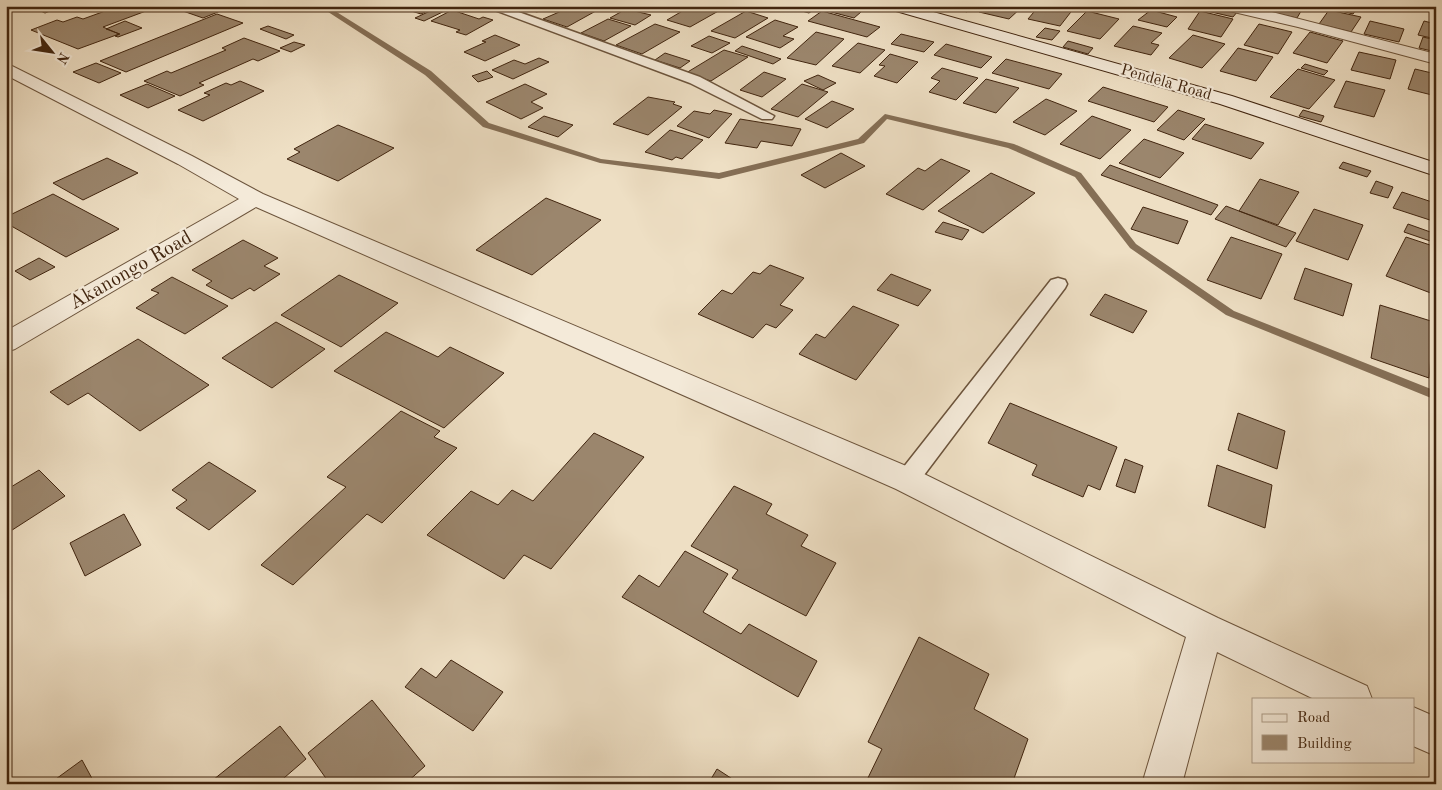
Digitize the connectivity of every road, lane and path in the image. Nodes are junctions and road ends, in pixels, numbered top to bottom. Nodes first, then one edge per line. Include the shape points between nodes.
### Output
1 (490, 6) edge
2 (894, 6) edge
3 (1226, 6) edge
4 (1436, 59) edge
5 (6, 68) edge
6 (767, 116) dead end
7 (1436, 170) edge
8 (255, 199) junction
9 (1058, 284) dead end
10 (6, 343) edge
11 (908, 480) junction
12 (1206, 629) junction
13 (1352, 698) edge
14 (1414, 726) edge
15 (1436, 737) edge
16 (1162, 784) edge

1 - 6 lane via 695,80
2 - 7 street, Pendela Road via 1226,100
3 - 4 street
5 - 8 street
8 - 10 street, Akanongo Road
8 - 11 street
9 - 11 lane
11 - 12 street
12 - 13 street
12 - 16 street
14 - 15 street

